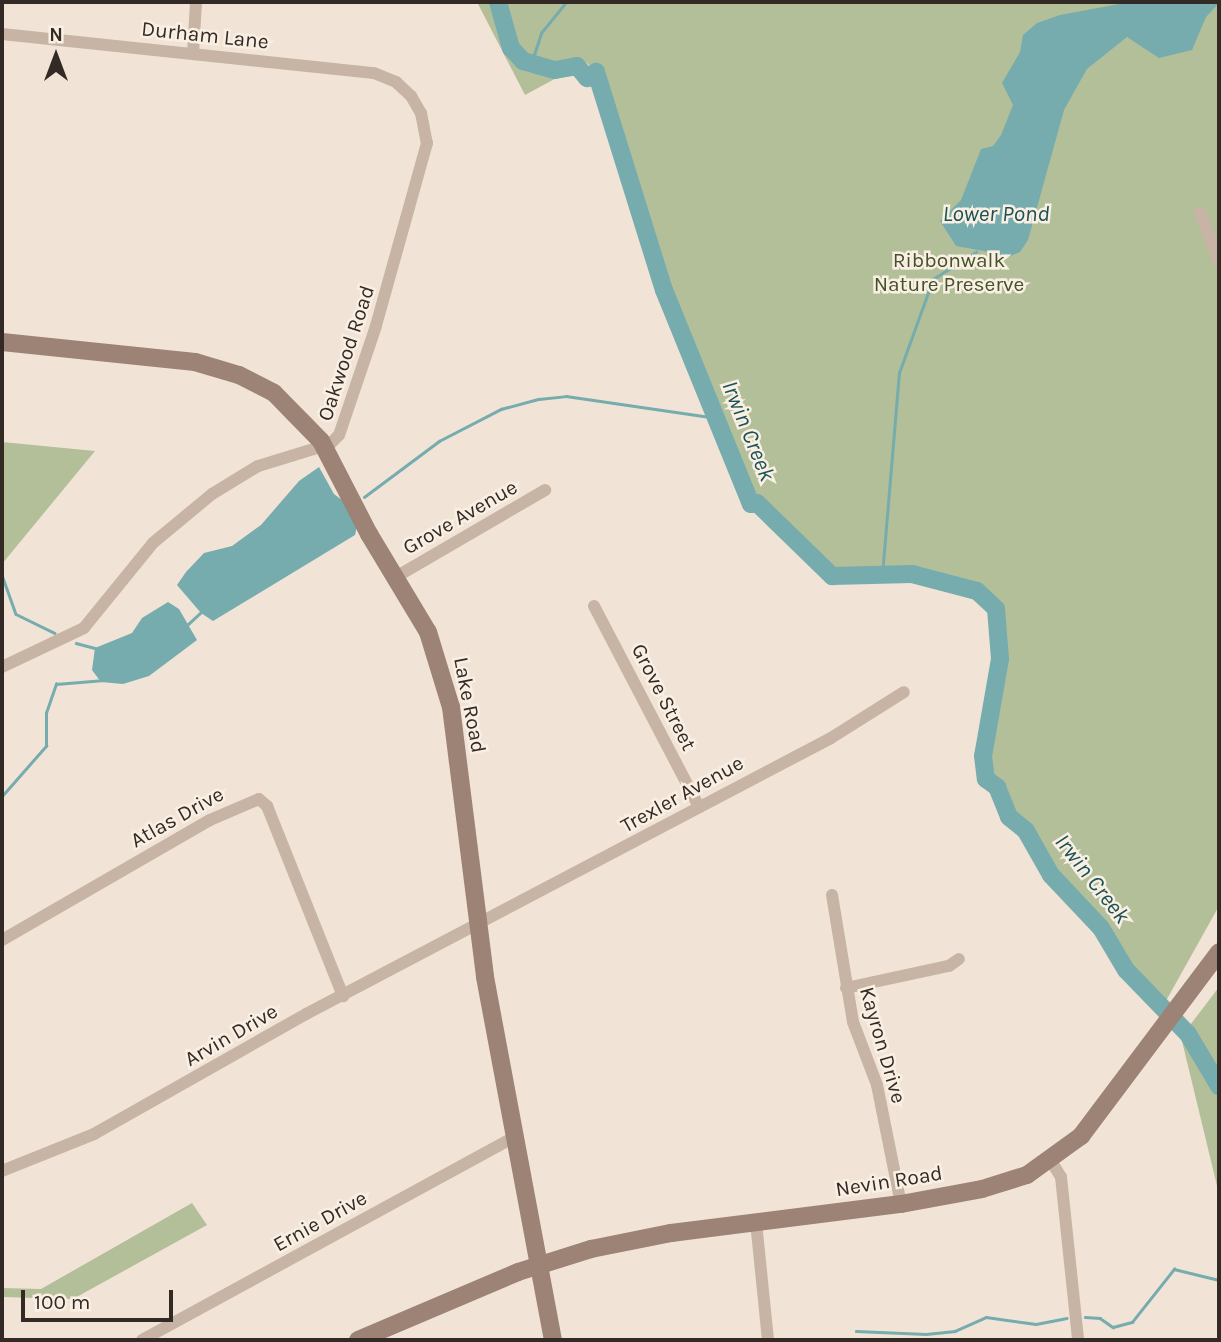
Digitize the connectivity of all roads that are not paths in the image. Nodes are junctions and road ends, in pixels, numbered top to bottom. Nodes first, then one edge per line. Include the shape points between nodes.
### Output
1 (196, 2) edge
2 (2, 34) edge
3 (193, 54) junction
4 (401, 86) joint
5 (1200, 212) dead end
6 (1219, 262) edge
7 (2, 342) edge
8 (324, 446) junction
9 (544, 490) dead end
10 (394, 578) junction
11 (594, 606) dead end
12 (2, 667) edge
13 (904, 692) dead end
14 (699, 807) junction
15 (832, 895) dead end
16 (478, 928) junction
17 (2, 940) edge
18 (1219, 952) edge
19 (959, 959) dead end
20 (846, 988) junction
21 (343, 996) junction
22 (516, 1136) junction
23 (1051, 1161) junction
24 (2, 1171) edge
25 (901, 1204) junction
26 (756, 1222) junction
27 (541, 1263) junction
28 (429, 1310) junction
29 (142, 1340) edge
30 (358, 1340) edge
31 (382, 1340) edge
32 (553, 1340) edge
33 (768, 1340) edge
34 (1078, 1340) edge

1 - 3 street
2 - 3 street, Durham Lane
3 - 4 street, Durham Lane via 374,73
4 - 8 street, Oakwood Road via 421,113 427,136 425,158 342,428
5 - 6 street
7 - 8 street, Lake Road via 162,357 216,368 274,393
8 - 10 street, Lake Road
8 - 12 street, Oakwood Road via 258,466 212,494 153,543 84,628
9 - 10 street, Grove Avenue
10 - 16 street, Lake Road via 428,632 448,689
11 - 14 street, Grove Street
13 - 14 street, Trexler Avenue via 831,738
14 - 16 street, Trexler Avenue
15 - 20 street, Kayron Drive
16 - 21 street, Arvin Drive
16 - 22 street, Lake Road
17 - 21 street, Atlas Drive via 210,820 259,799 267,806
18 - 23 street, Nevin Road via 1107,1105
19 - 20 street via 948,966
20 - 25 street, Kayron Drive via 877,1085
21 - 24 street, Arvin Drive via 94,1134
22 - 27 street, Lake Road
22 - 29 street, Ernie Drive
23 - 25 street, Nevin Road via 998,1185
23 - 34 street via 1062,1185
25 - 26 street, Nevin Road
26 - 27 street, Nevin Road via 620,1242
26 - 33 street
27 - 28 street, Nevin Road
27 - 32 street
28 - 30 street
28 - 31 street

